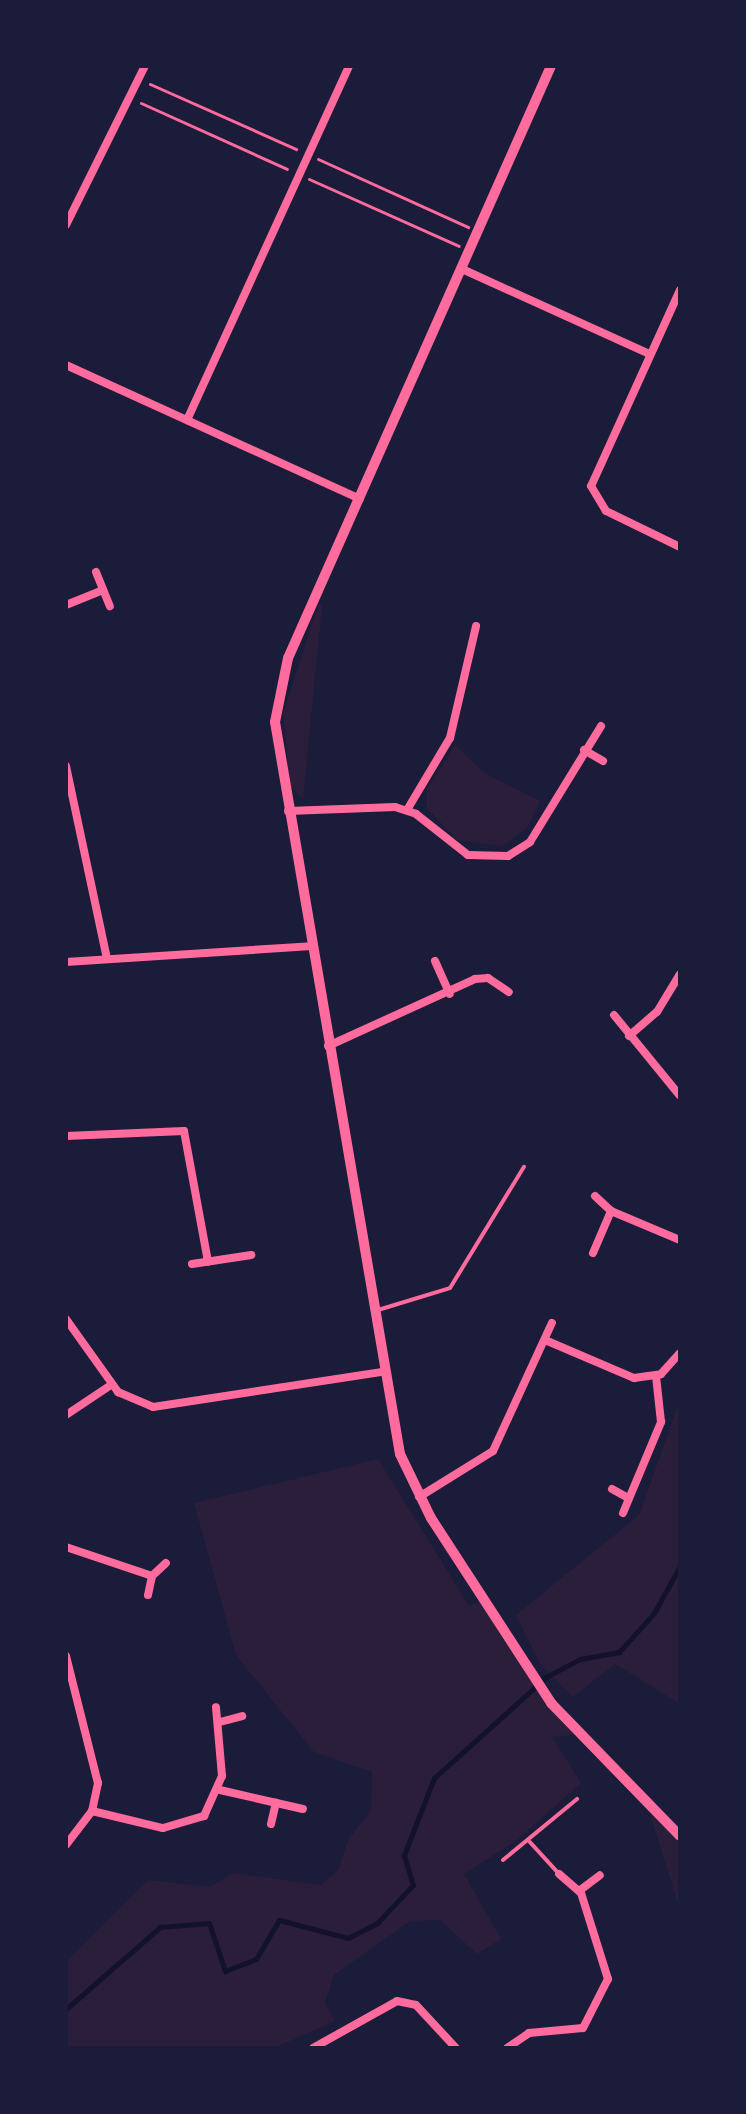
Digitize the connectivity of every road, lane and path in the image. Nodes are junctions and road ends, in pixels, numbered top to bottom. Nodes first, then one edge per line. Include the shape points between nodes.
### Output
1 (145, 66) edge
2 (349, 66) edge
3 (551, 66) edge
4 (66, 225) edge
5 (462, 269) junction
6 (680, 290) edge
7 (649, 354) junction
8 (66, 365) edge
9 (187, 420) junction
10 (360, 499) junction
11 (680, 547) edge
12 (96, 572) dead end
13 (103, 590) junction
14 (66, 605) edge
15 (110, 606) dead end
16 (476, 626) dead end
17 (601, 726) dead end
18 (584, 750) junction
19 (603, 761) dead end
20 (66, 766) edge
21 (407, 810) junction
22 (288, 811) junction
23 (311, 946) junction
24 (107, 959) junction
25 (435, 961) dead end
26 (66, 962) edge
27 (680, 974) edge
28 (509, 992) dead end
29 (450, 994) junction
30 (614, 1015) dead end
31 (629, 1036) junction
32 (327, 1046) junction
33 (680, 1096) edge
34 (66, 1136) edge
35 (524, 1167) dead end
36 (595, 1196) dead end
37 (611, 1211) junction
38 (680, 1240) edge
39 (593, 1253) dead end
40 (251, 1255) dead end
41 (208, 1262) junction
42 (192, 1264) dead end
43 (371, 1311) junction
44 (66, 1319) edge
45 (552, 1323) dead end
46 (545, 1340) junction
47 (680, 1353) edge
48 (382, 1372) junction
49 (656, 1376) junction
50 (111, 1385) junction
51 (66, 1415) edge
52 (612, 1489) dead end
53 (419, 1497) junction
54 (628, 1498) junction
55 (623, 1513) dead end
56 (66, 1547) edge
57 (166, 1563) dead end
58 (152, 1576) junction
59 (148, 1595) dead end
60 (66, 1656) edge
61 (216, 1707) dead end
62 (242, 1716) dead end
63 (220, 1722) junction
64 (220, 1790) junction
65 (577, 1799) dead end
66 (276, 1803) junction
67 (303, 1809) dead end
68 (92, 1811) junction
69 (271, 1824) dead end
70 (680, 1836) edge
71 (528, 1840) junction
72 (66, 1845) edge
73 (503, 1860) dead end
74 (559, 1874) joint
75 (600, 1875) dead end
76 (579, 1891) junction
77 (313, 2048) edge
78 (456, 2048) edge
79 (507, 2048) edge

1 - 4 street
2 - 9 street
3 - 5 street
5 - 7 street
5 - 10 street
6 - 7 street
7 - 11 street via 595,471 592,493 606,511
8 - 9 street
9 - 10 street
10 - 22 street via 278,685 276,739
12 - 13 street
13 - 14 street
13 - 15 street
16 - 21 street via 450,738
17 - 18 street
18 - 19 street
18 - 21 street via 530,842 508,856 468,855
20 - 24 street
21 - 22 street
22 - 23 street
23 - 24 street
23 - 32 street
24 - 26 street
25 - 29 street
27 - 31 street via 657,1012
28 - 29 street via 483,977
29 - 32 street
30 - 31 street
31 - 33 street
32 - 43 street
34 - 41 street via 184,1131
35 - 43 lane via 450,1288
36 - 37 street
37 - 38 street
37 - 39 street
40 - 41 street
41 - 42 street
43 - 48 street
44 - 50 street
45 - 46 street
46 - 49 street via 619,1375
46 - 53 street via 493,1451
47 - 49 street
48 - 50 street via 164,1408 131,1401
48 - 53 street via 397,1446
49 - 54 street via 661,1422
50 - 51 street
52 - 54 street
53 - 70 street via 551,1703
54 - 55 street
56 - 58 street
57 - 58 street
58 - 59 street
60 - 68 street via 96,1751
61 - 63 street
62 - 63 street
63 - 64 street
64 - 66 street
64 - 68 street via 204,1816 176,1828
65 - 71 lane
66 - 67 street
66 - 69 street
68 - 72 street
71 - 73 lane
71 - 74 lane
74 - 76 street
75 - 76 street
76 - 79 street via 608,1979 594,2018 570,2032 529,2033
77 - 78 street via 383,2004 416,2005

